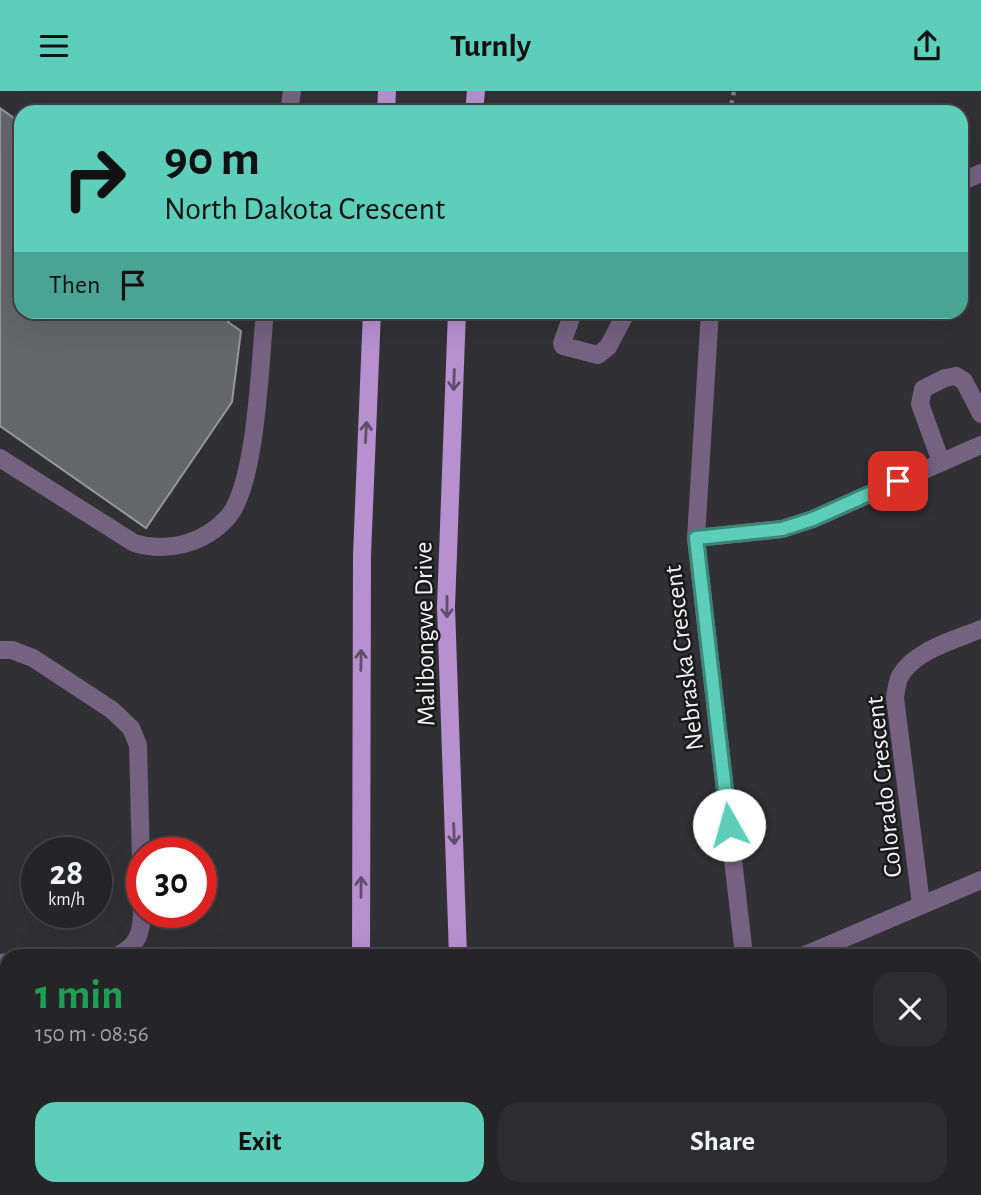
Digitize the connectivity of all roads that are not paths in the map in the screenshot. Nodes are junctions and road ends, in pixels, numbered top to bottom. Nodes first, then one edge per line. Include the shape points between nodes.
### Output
1 (264, 319) edge
2 (372, 319) edge
3 (457, 319) edge
4 (623, 319) edge
5 (710, 319) edge
6 (570, 321) dead end
7 (981, 414) edge
8 (981, 445) edge
9 (0, 458) edge
10 (941, 462) junction
11 (696, 538) junction
12 (981, 629) edge
13 (0, 650) edge
14 (140, 837) edge
15 (981, 880) edge
16 (921, 904) junction
17 (141, 928) edge
18 (130, 949) edge
19 (361, 949) edge
20 (458, 949) edge
21 (743, 949) edge
22 (819, 949) edge

1 - 9 street via 246,474 228,517 198,540 161,548 134,543
19 -> 2 main road via 362,555
3 -> 20 main road, Malibongwe Drive via 446,607
4 - 6 street via 608,347 598,355 563,346
5 - 11 street, Nebraska Crescent
7 - 10 street via 964,381 956,376 923,389 920,404
8 - 10 street
10 - 11 street via 782,529
11 - 21 street, Nebraska Crescent
12 - 16 street, Colorado Crescent via 922,655 899,678 895,698
13 - 14 street via 33,658 113,710 131,728 138,745
15 - 16 street, Colorado Crescent
16 - 22 street, Colorado Crescent
17 - 18 street

